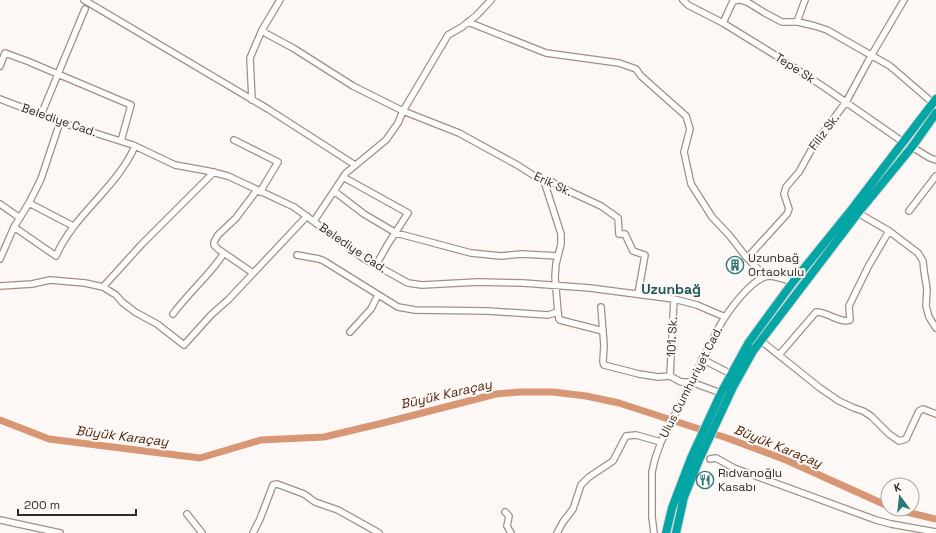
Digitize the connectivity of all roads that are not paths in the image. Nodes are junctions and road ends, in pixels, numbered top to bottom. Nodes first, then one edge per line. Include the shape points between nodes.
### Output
1 (84, 0) edge
2 (280, 0) edge
3 (491, 0) edge
4 (683, 0) edge
5 (740, 0) edge
6 (805, 0) edge
7 (904, 0) edge
8 (85, 9) dead end
9 (468, 22) junction
10 (797, 22) junction
11 (723, 23) junction
12 (262, 30) junction
13 (871, 56) junction
14 (0, 66) edge
15 (58, 74) junction
16 (0, 99) edge
17 (252, 100) junction
18 (934, 101) edge
19 (846, 102) junction
20 (403, 111) junction
21 (936, 113) edge
22 (41, 115) junction
23 (60, 122) junction
24 (234, 140) dead end
25 (121, 141) junction
26 (903, 142) junction
27 (135, 146) junction
28 (912, 147) junction
29 (936, 160) edge
30 (355, 165) junction
31 (214, 172) junction
32 (936, 176) edge
33 (343, 177) junction
34 (544, 181) junction
35 (259, 191) junction
36 (334, 191) junction
37 (29, 203) junction
38 (0, 204) edge
39 (909, 211) dead end
40 (858, 213) junction
41 (307, 216) junction
42 (20, 218) junction
43 (314, 221) junction
44 (73, 226) junction
45 (14, 227) junction
46 (889, 231) junction
47 (396, 233) junction
48 (1, 251) edge
49 (224, 253) junction
50 (297, 255) dead end
51 (558, 256) junction
52 (748, 258) junction
53 (0, 259) edge
54 (376, 265) junction
55 (253, 273) junction
56 (769, 276) junction
57 (793, 282) junction
58 (0, 286) edge
59 (103, 286) junction
60 (555, 286) junction
61 (638, 294) junction
62 (378, 295) junction
63 (674, 299) junction
64 (602, 307) dead end
65 (558, 312) junction
66 (174, 314) dead end
67 (725, 317) junction
68 (936, 328) edge
69 (603, 330) junction
70 (350, 332) dead end
71 (760, 340) junction
72 (779, 355) junction
73 (702, 359) junction
74 (731, 374) junction
75 (670, 376) junction
76 (689, 385) junction
77 (721, 393) junction
78 (721, 402) junction
79 (936, 414) edge
80 (661, 442) junction
81 (695, 459) junction
82 (710, 459) dead end
83 (505, 512) dead end
84 (187, 514) dead end
85 (0, 520) edge
86 (936, 532) edge
87 (60, 533) edge
88 (202, 533) edge
89 (253, 533) edge
90 (379, 533) edge
91 (511, 533) edge
92 (557, 533) edge
93 (654, 533) edge
94 (666, 533) edge
95 (676, 533) edge

1 - 17 street
2 - 12 street
3 - 9 street
4 - 11 street, Tepe Sk
5 - 10 street via 782,22
5 - 11 street via 733,2
6 - 10 street
7 - 13 street, Filiz Sk.
8 - 15 street
9 - 20 street via 448,35
9 - 52 street via 546,54 619,63 636,69 686,116 690,128 684,152 691,184 712,217
10 - 13 street via 827,30
11 - 19 street, Tepe Sk
12 - 17 street via 250,58
12 - 20 street, Erik Sk. via 353,86
13 - 18 street via 890,66
13 - 19 street, Filiz Sk.
14 - 15 street via 5,53
15 - 22 street
15 - 25 street via 132,105
16 - 22 street, Belediye Cad.
17 - 30 street
18 - 26 highway
19 - 26 street, Tepe Sk
19 - 52 street, Filiz Sk. via 786,187 784,194 788,214
20 - 30 street via 386,140
20 - 34 street, Erik Sk. via 460,133
21 - 28 highway
22 - 23 street, Belediye Cad.
23 - 25 street, Belediye Cad.
23 - 37 street via 41,179
24 - 35 street via 278,162
25 - 27 street, Belediye Cad.
26 - 57 highway
27 - 31 street, Belediye Cad. via 175,165
27 - 44 street via 125,165
28 - 29 street
28 - 40 highway
30 - 33 street
31 - 35 street, Belediye Cad.
31 - 59 street
32 - 39 street
33 - 36 street
33 - 47 street via 408,213
34 - 51 street via 561,234
34 - 61 street, Erik Sk. via 551,181 601,206 618,218 619,234 625,234 632,251 645,255
35 - 41 street, Belediye Cad.
35 - 49 street via 215,239 214,245
36 - 43 street
36 - 47 street via 364,214
37 - 42 street
37 - 44 street
38 - 42 street
40 - 46 street
40 - 71 highway
41 - 43 street, Belediye Cad.
41 - 55 street
42 - 45 street
43 - 54 street, Belediye Cad.
44 - 45 street via 56,256
45 - 48 street
46 - 68 street via 918,253 923,261 927,289 926,306
46 - 72 street via 849,306 850,320 816,312
47 - 51 street via 471,253
47 - 54 street
48 - 53 street
49 - 55 street
49 - 66 street
50 - 62 street via 324,261
51 - 60 street
52 - 56 street
54 - 60 street, Belediye Cad. via 408,283 422,285 478,282
55 - 59 street via 184,346
56 - 57 street
56 - 67 street, Ulus Cumhuriyet Cad. via 757,281 744,293
57 - 74 highway via 749,342
58 - 59 street via 50,280
60 - 61 street, Belediye Cad.
60 - 65 street
61 - 63 street, Belediye Cad.
62 - 65 street via 398,307 415,310 548,315
62 - 70 street via 371,309
63 - 67 street, Belediye Cad.
63 - 75 street, 101. Sk.
64 - 69 street
65 - 69 street via 560,320
67 - 73 street, Ulus Cumhuriyet Cad.
69 - 75 street via 604,365 639,374
71 - 72 street
71 - 78 highway
72 - 79 street via 839,401 867,413 899,441 906,439 919,411 923,409
73 - 74 street
73 - 76 street, Ulus Cumhuriyet Cad.
74 - 77 highway
75 - 76 street
76 - 77 street
76 - 80 street, Ulus Cumhuriyet Cad.
77 - 78 highway
78 - 81 highway
80 - 92 street via 636,434 626,436 613,461 581,485 574,509
80 - 93 street, Ulus Cumhuriyet Cad. via 652,472
81 - 94 highway via 672,508
81 - 95 highway
82 - 86 street via 716,458 734,468 870,518
83 - 91 street via 509,516 507,526
84 - 88 street
85 - 87 street
89 - 90 street via 273,485 277,484 338,510

